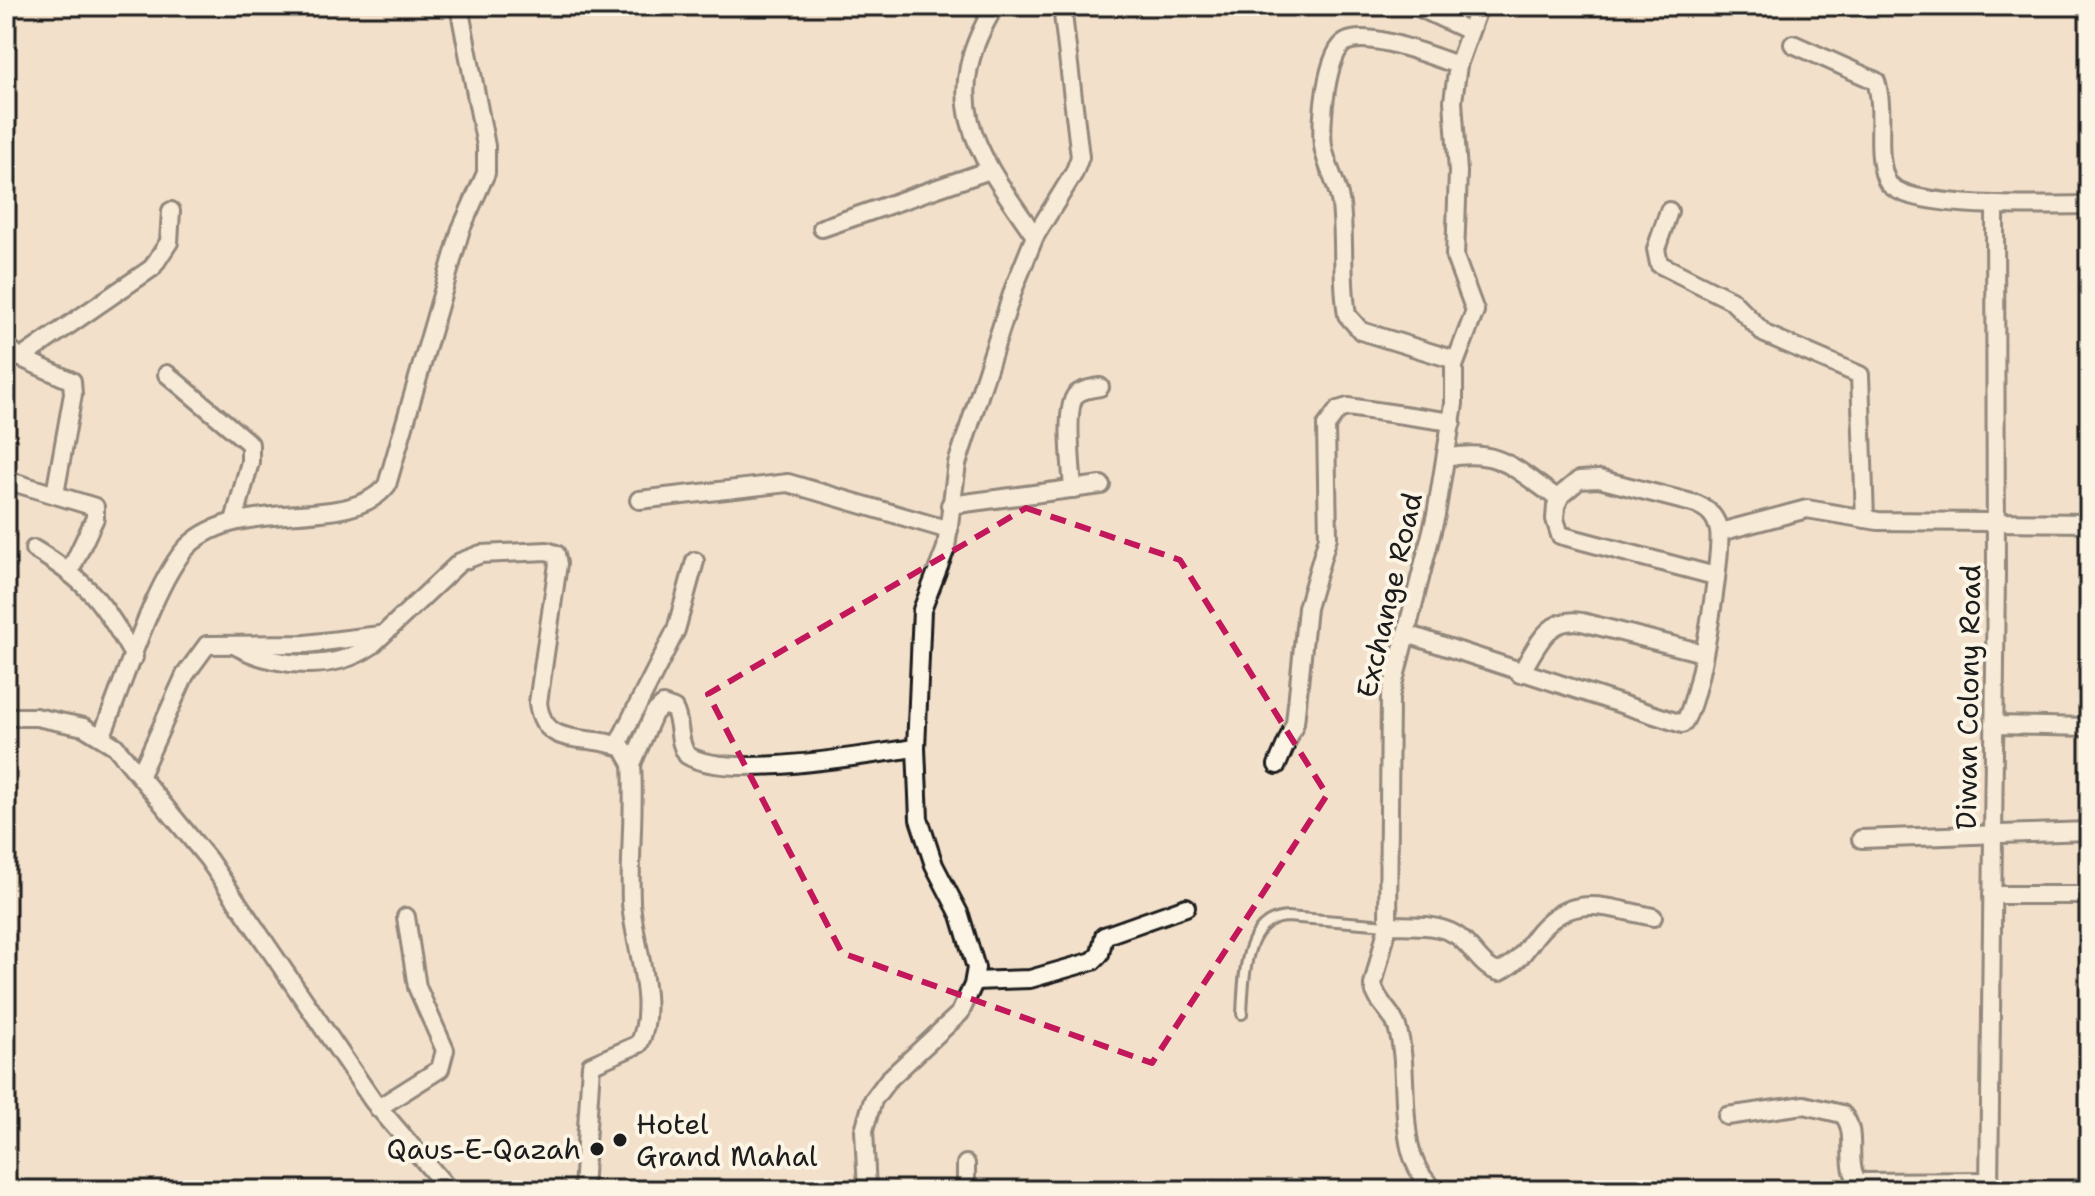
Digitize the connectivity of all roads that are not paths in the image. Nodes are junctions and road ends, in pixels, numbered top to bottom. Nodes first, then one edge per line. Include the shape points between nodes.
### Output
1 (459, 6) edge
2 (995, 6) edge
3 (1062, 6) edge
4 (1416, 6) edge
5 (1479, 6) edge
6 (1469, 31) junction
7 (1793, 44) dead end
8 (1458, 65) junction
9 (990, 170) junction
10 (1995, 205) junction
11 (2089, 205) edge
12 (171, 211) dead end
13 (1669, 211) dead end
14 (822, 228) dead end
15 (1035, 236) junction
16 (6, 346) edge
17 (21, 358) junction
18 (1455, 360) junction
19 (167, 374) dead end
20 (1100, 387) dead end
21 (1452, 422) junction
22 (1446, 458) junction
23 (6, 480) edge
24 (1101, 485) dead end
25 (1073, 489) junction
26 (55, 494) junction
27 (1559, 499) junction
28 (639, 500) dead end
29 (950, 505) junction
30 (1865, 519) junction
31 (1996, 520) junction
32 (234, 521) junction
33 (2089, 523) edge
34 (949, 530) junction
35 (1720, 532) junction
36 (34, 549) dead end
37 (695, 561) dead end
38 (70, 571) junction
39 (1715, 576) junction
40 (1407, 634) junction
41 (1703, 653) junction
42 (134, 657) junction
43 (1520, 674) junction
44 (6, 717) edge
45 (1994, 725) junction
46 (2089, 727) edge
47 (102, 735) junction
48 (617, 746) junction
49 (916, 748) junction
50 (632, 764) junction
51 (1277, 765) dead end
52 (140, 775) junction
53 (2089, 831) edge
54 (1993, 834) junction
55 (1861, 839) dead end
56 (1992, 895) junction
57 (2089, 895) edge
58 (1186, 907) dead end
59 (406, 917) dead end
60 (1653, 917) dead end
61 (1388, 925) junction
62 (974, 981) junction
63 (1242, 1014) dead end
64 (378, 1108) junction
65 (1727, 1116) dead end
66 (966, 1164) dead end
67 (1989, 1186) edge
68 (449, 1190) edge
69 (583, 1190) edge
70 (867, 1190) edge
71 (966, 1190) edge
72 (1436, 1190) edge

1 - 32 street via 486,146 486,173 461,229 387,485 356,506
2 - 9 street via 977,43 966,106
3 - 15 street via 1080,157
4 - 6 street
5 - 6 street, Exchange Road
6 - 8 street, Exchange Road
7 - 10 street via 1876,81 1884,168 1891,188 1907,196
8 - 18 street, Exchange Road via 1453,101 1458,172 1455,257 1475,311
8 - 18 street via 1380,41 1346,42 1331,65 1323,128 1341,207 1347,315 1361,331
9 - 14 street
9 - 15 street
10 - 11 street
10 - 31 street, Diwan Colony Road
12 - 17 street via 169,242 152,268
13 - 30 street via 1656,249 1659,264 1731,300 1765,334 1860,375
15 - 29 street via 962,446
16 - 17 street
17 - 26 street via 74,384
18 - 21 street, Exchange Road
19 - 32 street via 250,444
20 - 25 street via 1074,398
21 - 22 street, Exchange Road
21 - 51 street via 1348,407 1338,410 1326,426 1328,537 1307,608 1295,723
22 - 27 street via 1493,456
22 - 40 street, Exchange Road
23 - 26 street
24 - 25 street
25 - 29 street
26 - 38 street via 97,511
27 - 35 street via 1579,480 1599,479 1706,508
27 - 39 street via 1555,519 1560,535
28 - 34 street via 788,483
29 - 34 street
30 - 31 street
30 - 35 street via 1807,509
31 - 33 street
31 - 45 street, Diwan Colony Road
32 - 42 street via 203,535 175,563
34 - 49 street via 922,610
35 - 39 street
36 - 38 street
37 - 48 street via 676,630
38 - 42 street via 102,602
39 - 41 street
40 - 43 street
40 - 61 street, Exchange Road via 1388,714
41 - 43 street via 1562,621 1548,631
41 - 43 street via 1692,711 1682,724
42 - 47 street
44 - 47 street via 59,721
45 - 46 street
45 - 54 street, Diwan Colony Road
47 - 52 street
48 - 50 street
48 - 52 street via 555,734 539,715 558,564 556,554 547,551 470,557 359,654 305,664 264,659 234,645 211,643 194,658
49 - 50 street via 758,766 711,763 687,755 677,715 663,705 654,713
49 - 62 street via 922,831 975,955
50 - 69 street via 631,902 643,966 643,1036 633,1049 591,1065
52 - 64 street via 208,859
53 - 54 street
54 - 55 street
54 - 56 street, Diwan Colony Road
56 - 57 street
56 - 67 street, Diwan Colony Road
58 - 62 street via 1104,936 1093,961 1030,979
59 - 64 street via 417,987 445,1050 445,1062
60 - 61 street via 1589,905 1567,908 1542,928 1517,962 1499,972 1443,929
61 - 63 lane via 1274,919 1249,950
61 - 72 street, Exchange Road via 1373,985 1397,1028 1414,1167
62 - 70 street via 960,1013 873,1100 864,1130
64 - 68 street
65 - 67 street via 1804,1105 1829,1109 1848,1121 1853,1172 1859,1182
66 - 71 street

